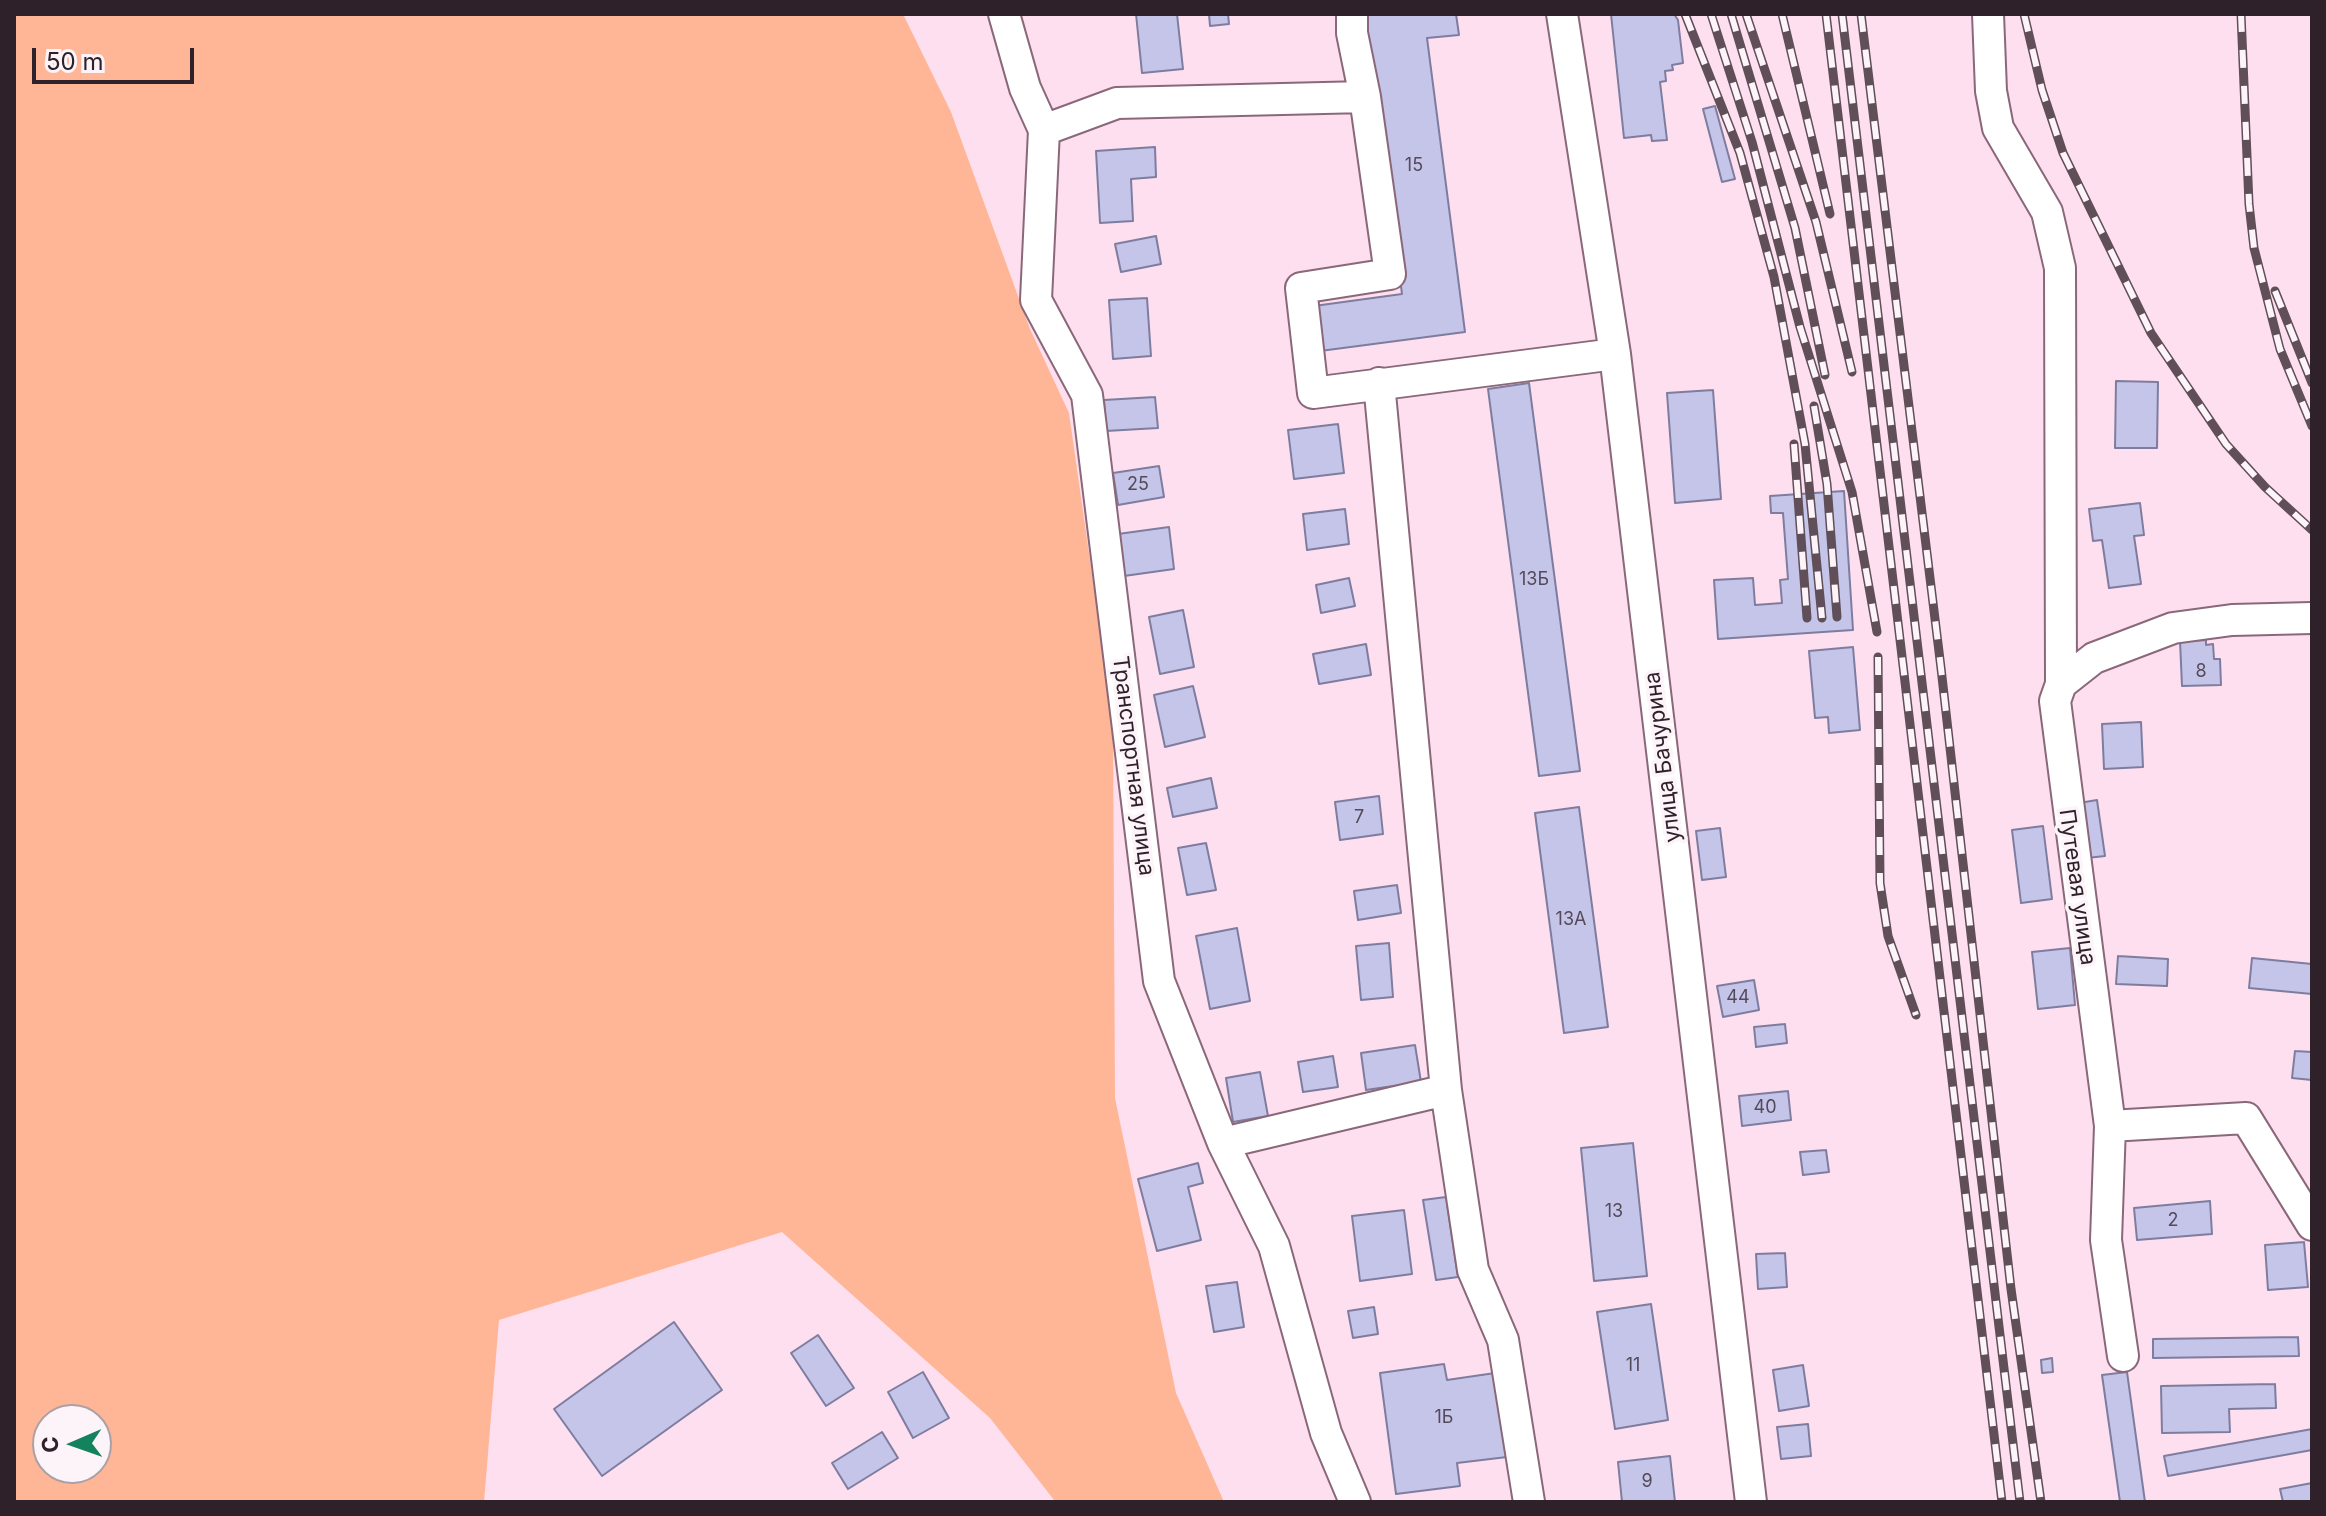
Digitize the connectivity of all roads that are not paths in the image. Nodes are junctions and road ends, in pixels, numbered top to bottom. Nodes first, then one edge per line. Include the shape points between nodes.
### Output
1 (1004, 14) edge
2 (1352, 14) edge
3 (1562, 14) edge
4 (1988, 14) edge
5 (1365, 97) junction
6 (1044, 130) junction
7 (1615, 354) junction
8 (1379, 383) junction
9 (2312, 618) edge
10 (2061, 638) junction
11 (2094, 658) junction
12 (2061, 684) junction
13 (1446, 1090) junction
14 (2110, 1126) junction
15 (1223, 1143) junction
16 (2312, 1225) edge
17 (2123, 1356) dead end
18 (1355, 1502) edge
19 (1529, 1502) edge
20 (1751, 1502) edge

1 - 6 street, Транспортная улица via 1025,88
2 - 5 street
3 - 7 street, улица Бачурина
4 - 10 street, Путевая улица via 1998,128 2047,212 2060,268
5 - 6 street via 1117,103
5 - 8 street via 1390,274 1301,288 1313,393
6 - 15 street, Транспортная улица via 1036,300 1087,395 1159,981
7 - 8 street
7 - 20 street, улица Бачурина
8 - 13 street
9 - 11 street via 2173,628
10 - 11 street via 2073,650
10 - 12 street, Путевая улица
11 - 12 street
12 - 14 street, Путевая улица via 2055,718
13 - 15 street
13 - 19 street via 1473,1270 1503,1340
14 - 16 street via 2246,1118
14 - 17 street, Путевая улица via 2106,1240
15 - 18 street, Транспортная улица via 1274,1246 1326,1433

